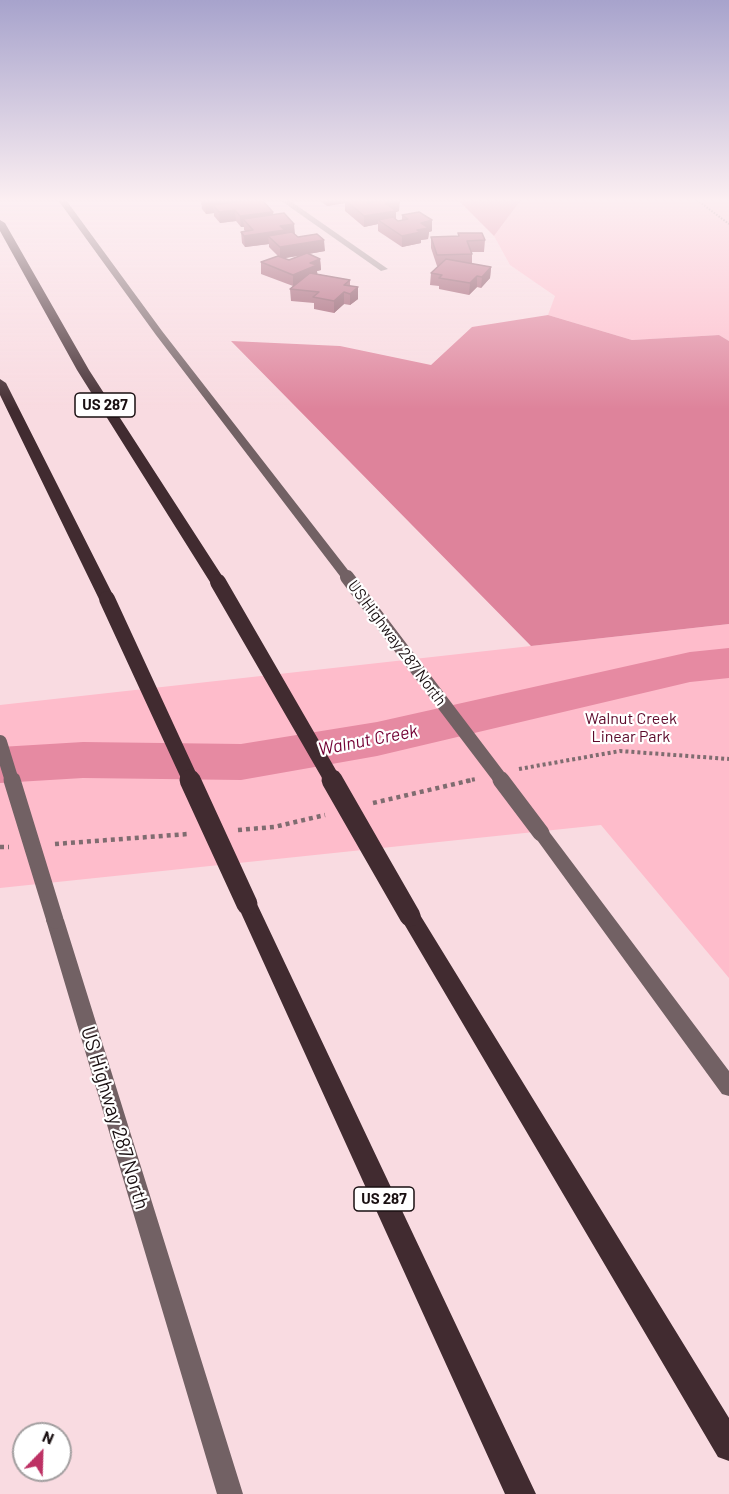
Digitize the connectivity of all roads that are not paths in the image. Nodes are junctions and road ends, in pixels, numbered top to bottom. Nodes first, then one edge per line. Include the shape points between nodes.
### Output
1 (26, 270) edge
2 (113, 270) edge
3 (0, 383) edge
4 (0, 742) edge
5 (729, 1087) edge
6 (729, 1446) edge
7 (230, 1494) edge
8 (521, 1494) edge

1 - 6 highway, US 287, bridge via 83,370 218,582 410,916
2 - 5 main road, US Highway 287 North, bridge
3 - 8 highway, US 287, bridge via 107,599
4 - 7 main road, US Highway 287 North, bridge

